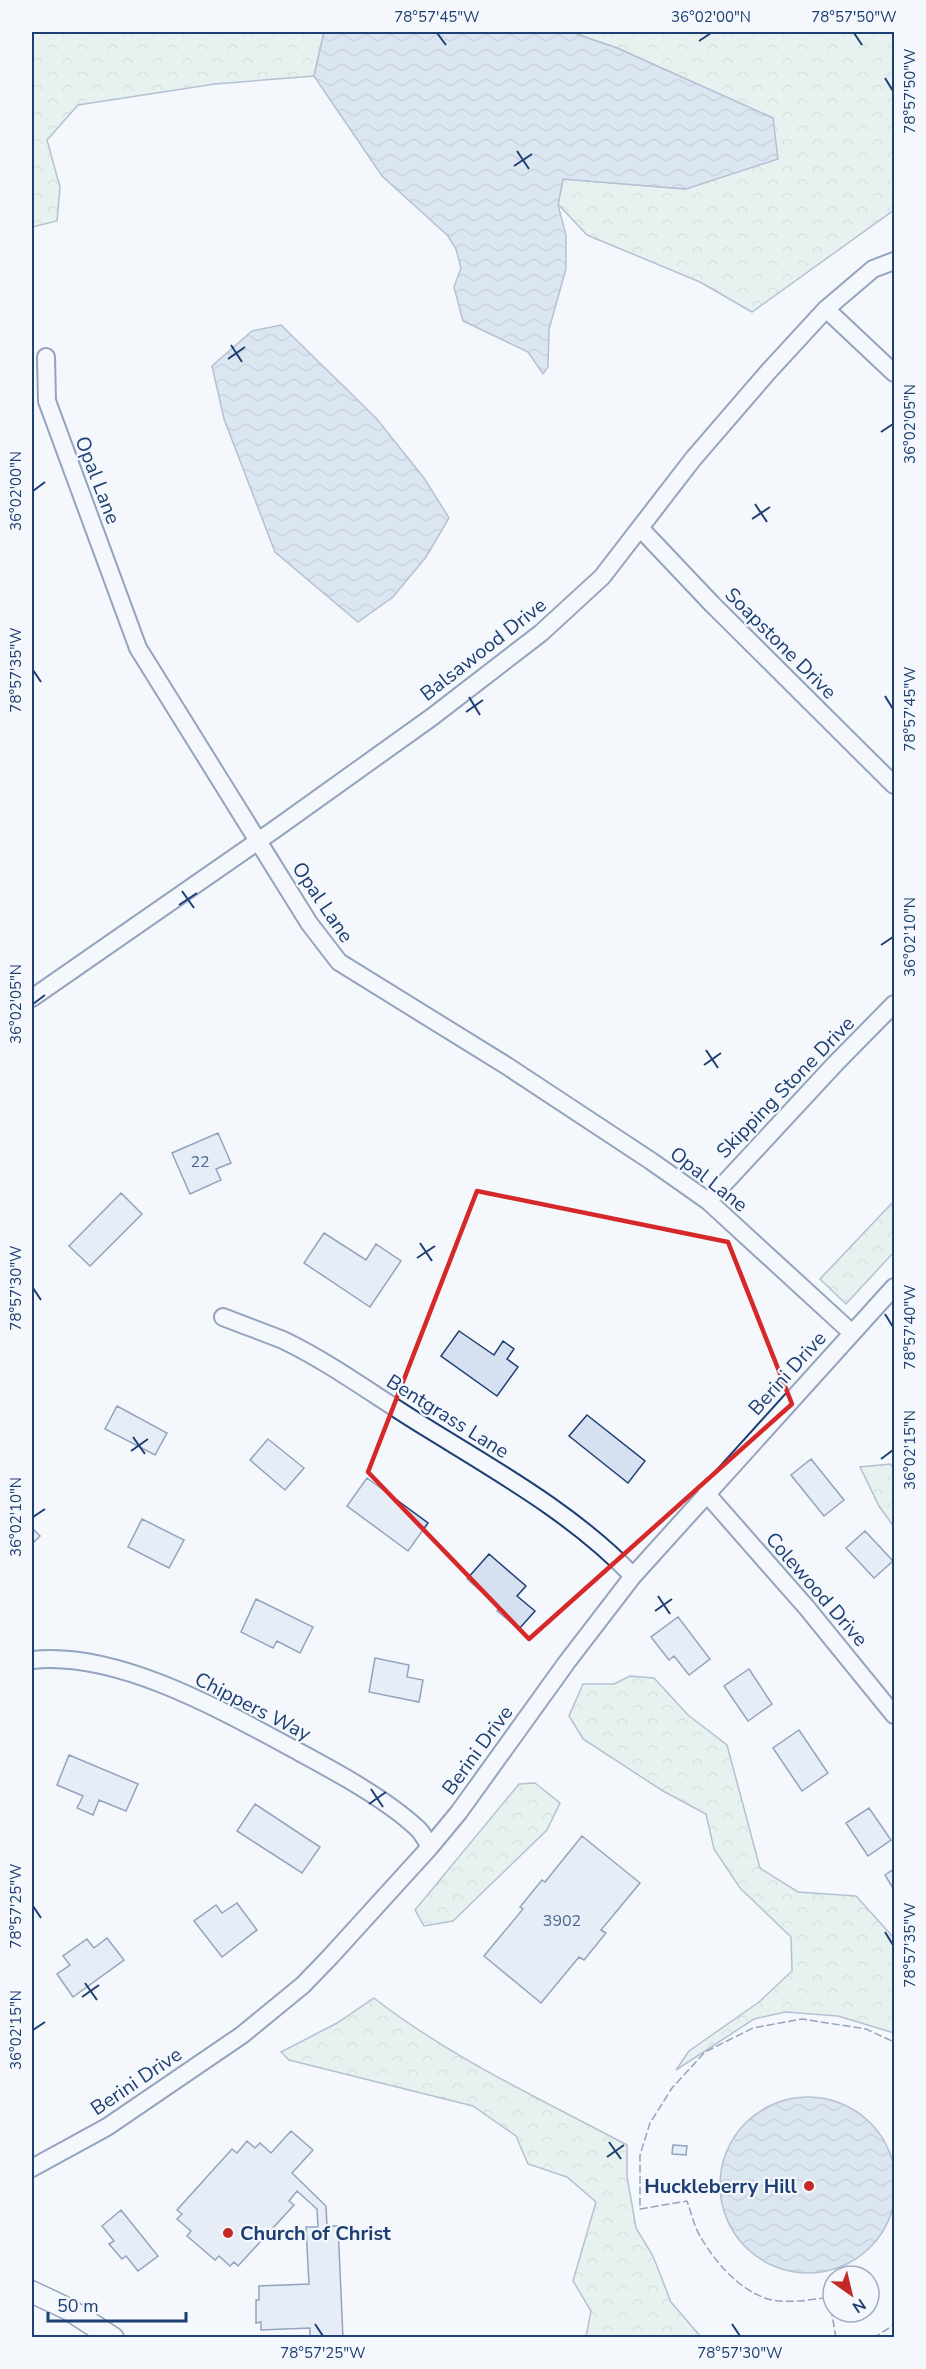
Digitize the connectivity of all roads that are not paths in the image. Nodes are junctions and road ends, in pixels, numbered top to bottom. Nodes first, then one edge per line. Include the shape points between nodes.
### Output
1 (894, 261) edge
2 (826, 309) junction
3 (45, 357) dead end
4 (894, 373) edge
5 (640, 528) junction
6 (894, 786) edge
7 (257, 841) junction
8 (32, 998) edge
9 (894, 1004) edge
10 (708, 1201) junction
11 (894, 1287) edge
12 (223, 1317) dead end
13 (852, 1333) junction
14 (706, 1493) junction
15 (633, 1576) junction
16 (32, 1660) edge
17 (894, 1715) edge
18 (430, 1847) junction
19 (32, 2168) edge
20 (32, 2292) edge
21 (113, 2337) edge

1 - 2 street, Balsawood Drive via 873,269
2 - 4 street
2 - 5 street, Balsawood Drive via 700,451
3 - 7 street, Opal Lane via 47,401 138,648
5 - 6 street, Soapstone Drive
5 - 7 street, Balsawood Drive via 602,577 541,633 432,717
7 - 8 street, Balsawood Drive
7 - 10 street, Opal Lane via 339,962 516,1072
9 - 10 street, Skipping Stone Drive
10 - 13 street, Opal Lane
11 - 13 street, Berini Drive
12 - 15 street, Bentgrass Lane via 308,1354 499,1472 614,1556
13 - 14 street, Berini Drive
14 - 15 street, Berini Drive
14 - 17 street, Colewood Drive
15 - 18 street, Berini Drive
16 - 18 street, Chippers Way via 90,1663 144,1678 213,1705 360,1788 419,1829
18 - 19 street, Berini Drive via 330,1957 272,2012 107,2127
20 - 21 street

